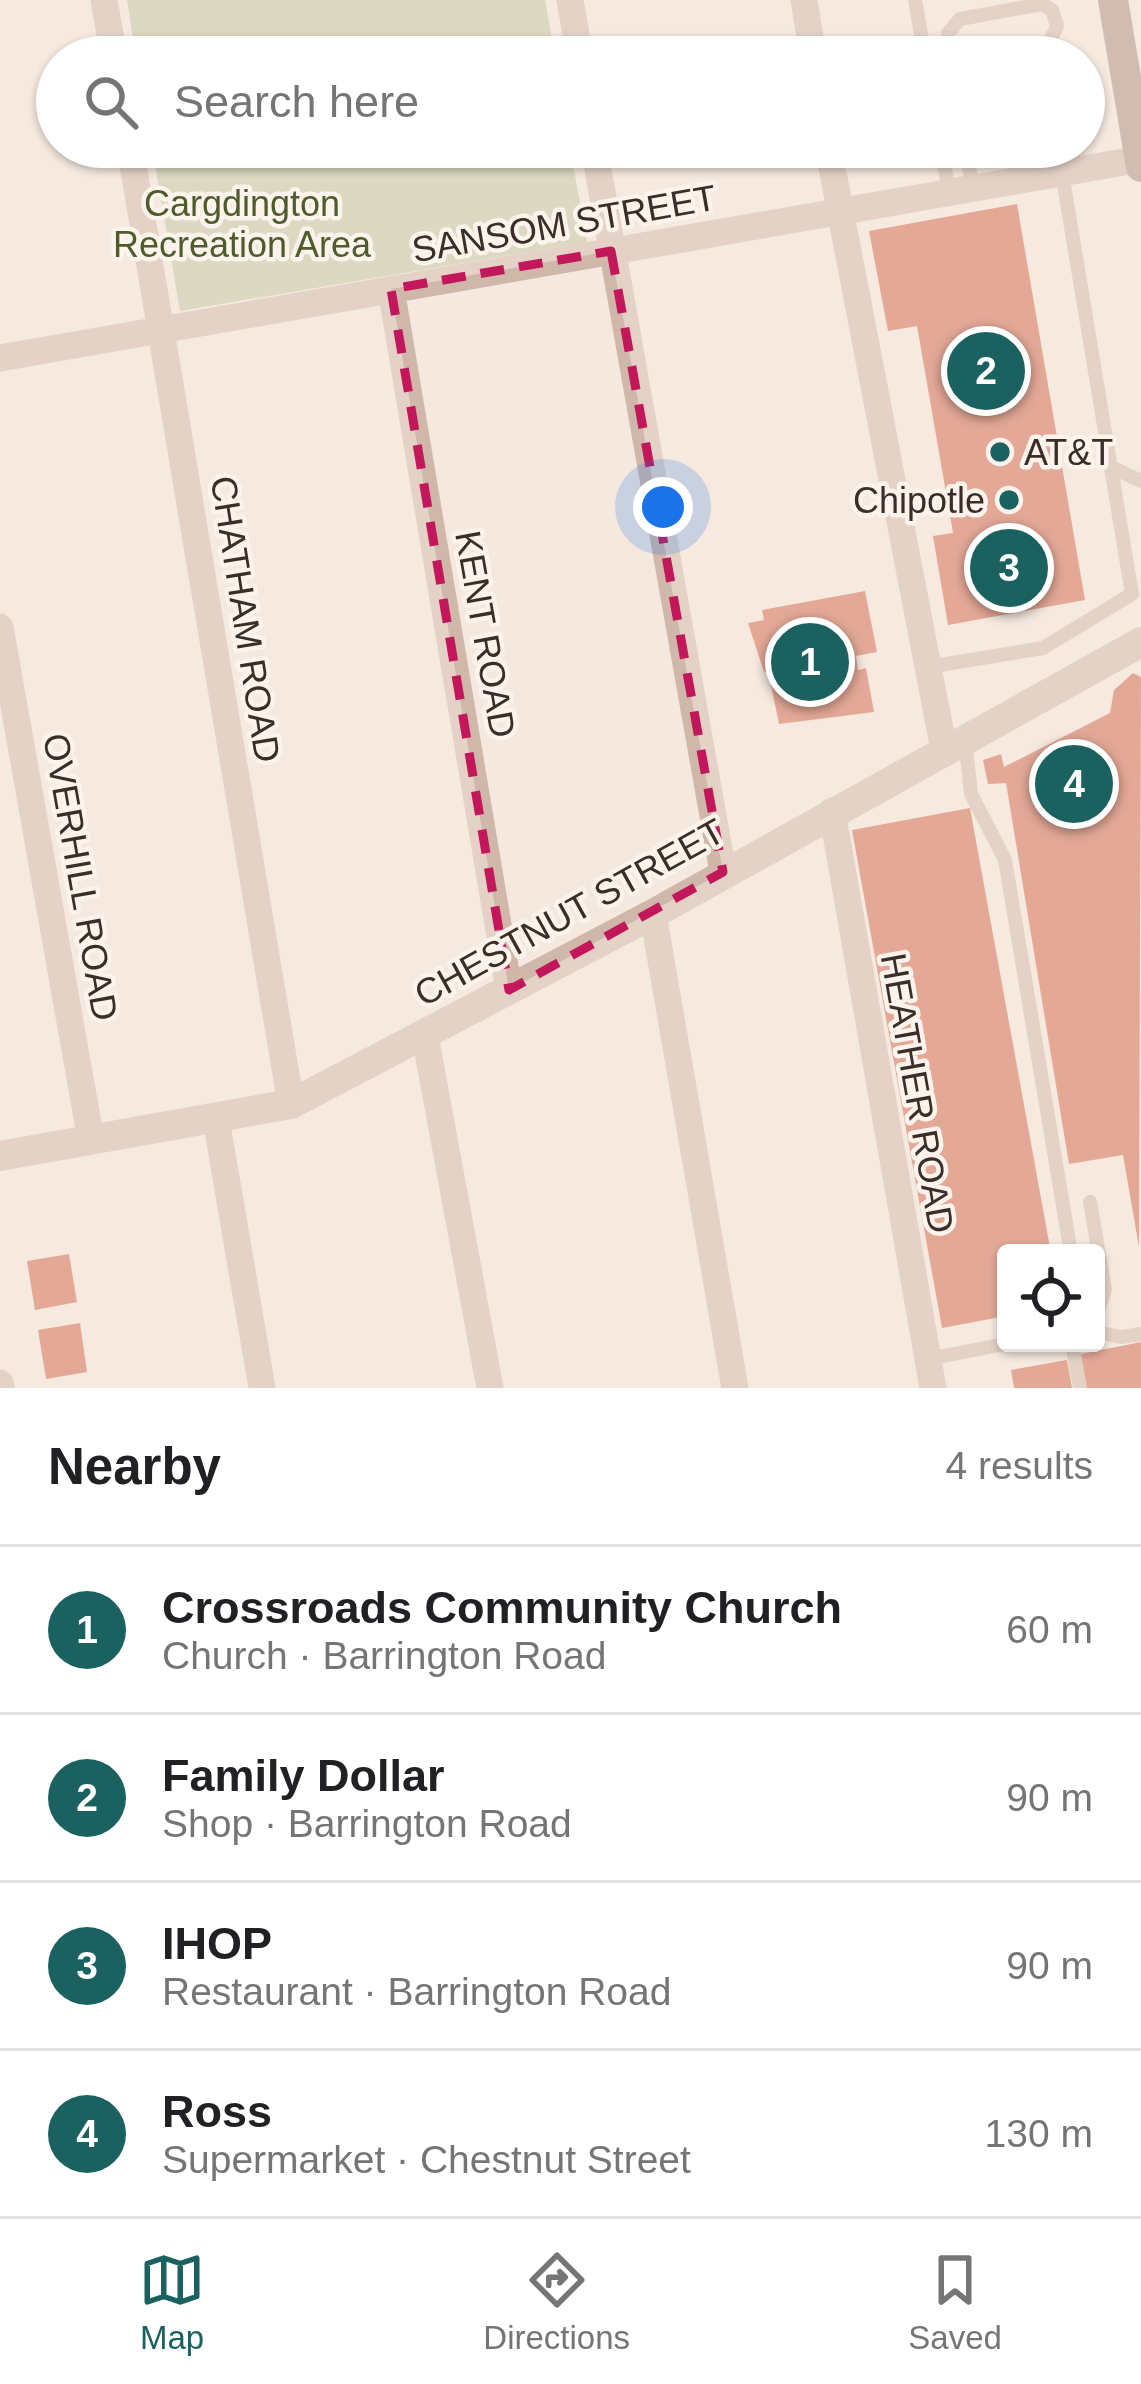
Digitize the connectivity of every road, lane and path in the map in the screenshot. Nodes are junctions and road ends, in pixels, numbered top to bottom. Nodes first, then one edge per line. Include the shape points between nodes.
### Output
1 (104, 0) edge
2 (570, 0) edge
3 (804, 0) edge
4 (915, 0) edge
5 (1113, 0) edge
6 (110, 36) edge
7 (576, 36) edge
8 (810, 36) edge
9 (921, 36) edge
10 (948, 36) edge
11 (1052, 36) edge
12 (1139, 148) edge
13 (1105, 158) edge
14 (134, 168) edge
15 (597, 168) edge
16 (831, 168) edge
17 (950, 168) edge
18 (963, 168) edge
19 (1074, 168) edge
20 (1061, 172) junction
21 (961, 190) junction
22 (838, 211) junction
23 (611, 251) junction
24 (392, 290) junction
25 (162, 330) junction
26 (0, 358) edge
27 (1111, 467) junction
28 (1141, 481) edge
29 (0, 626) edge
30 (1141, 642) edge
31 (928, 667) junction
32 (954, 744) junction
33 (832, 812) junction
34 (723, 872) junction
35 (653, 914) junction
36 (509, 990) junction
37 (425, 1036) junction
38 (290, 1104) junction
39 (216, 1119) junction
40 (91, 1140) junction
41 (0, 1156) edge
42 (1090, 1202) dead end
43 (1069, 1244) edge
44 (1097, 1244) edge
45 (1105, 1334) edge
46 (1141, 1334) edge
47 (997, 1345) edge
48 (1074, 1352) edge
49 (928, 1358) junction
50 (262, 1388) edge
51 (490, 1388) edge
52 (735, 1388) edge
53 (933, 1388) edge
54 (1080, 1388) edge

1 - 6 street
2 - 7 street
3 - 8 street
4 - 9 lane
5 - 12 main road
10 - 11 lane via 960,19 1042,4 1052,10
12 - 13 street, SANSOM STREET
14 - 25 street, CHATHAM ROAD
15 - 23 street
16 - 22 street
17 - 21 lane
18 - 21 lane
19 - 20 street, SANSOM STREET
20 - 21 street, SANSOM STREET
20 - 27 lane
21 - 22 street, SANSOM STREET
22 - 23 street, SANSOM STREET
22 - 31 street
23 - 24 street, SANSOM STREET
23 - 34 street
24 - 25 street, SANSOM STREET
24 - 36 street, KENT ROAD
25 - 26 street, SANSOM STREET
25 - 38 street, CHATHAM ROAD
27 - 28 lane
27 - 31 lane via 1132,594 1043,648
29 - 40 street, OVERHILL ROAD
30 - 32 street, CHESTNUT STREET
31 - 32 street
32 - 33 street, CHESTNUT STREET
32 - 43 lane via 1005,860
33 - 34 street, CHESTNUT STREET
33 - 49 street, HEATHER ROAD
34 - 35 street, CHESTNUT STREET
35 - 36 street, CHESTNUT STREET
35 - 52 street
36 - 37 street, CHESTNUT STREET
37 - 38 street, CHESTNUT STREET
37 - 51 street
38 - 39 street, CHESTNUT STREET
39 - 40 street, CHESTNUT STREET
39 - 50 street
40 - 41 street, CHESTNUT STREET
42 - 44 lane
45 - 46 lane
47 - 49 lane
48 - 54 lane
49 - 53 street, HEATHER ROAD

